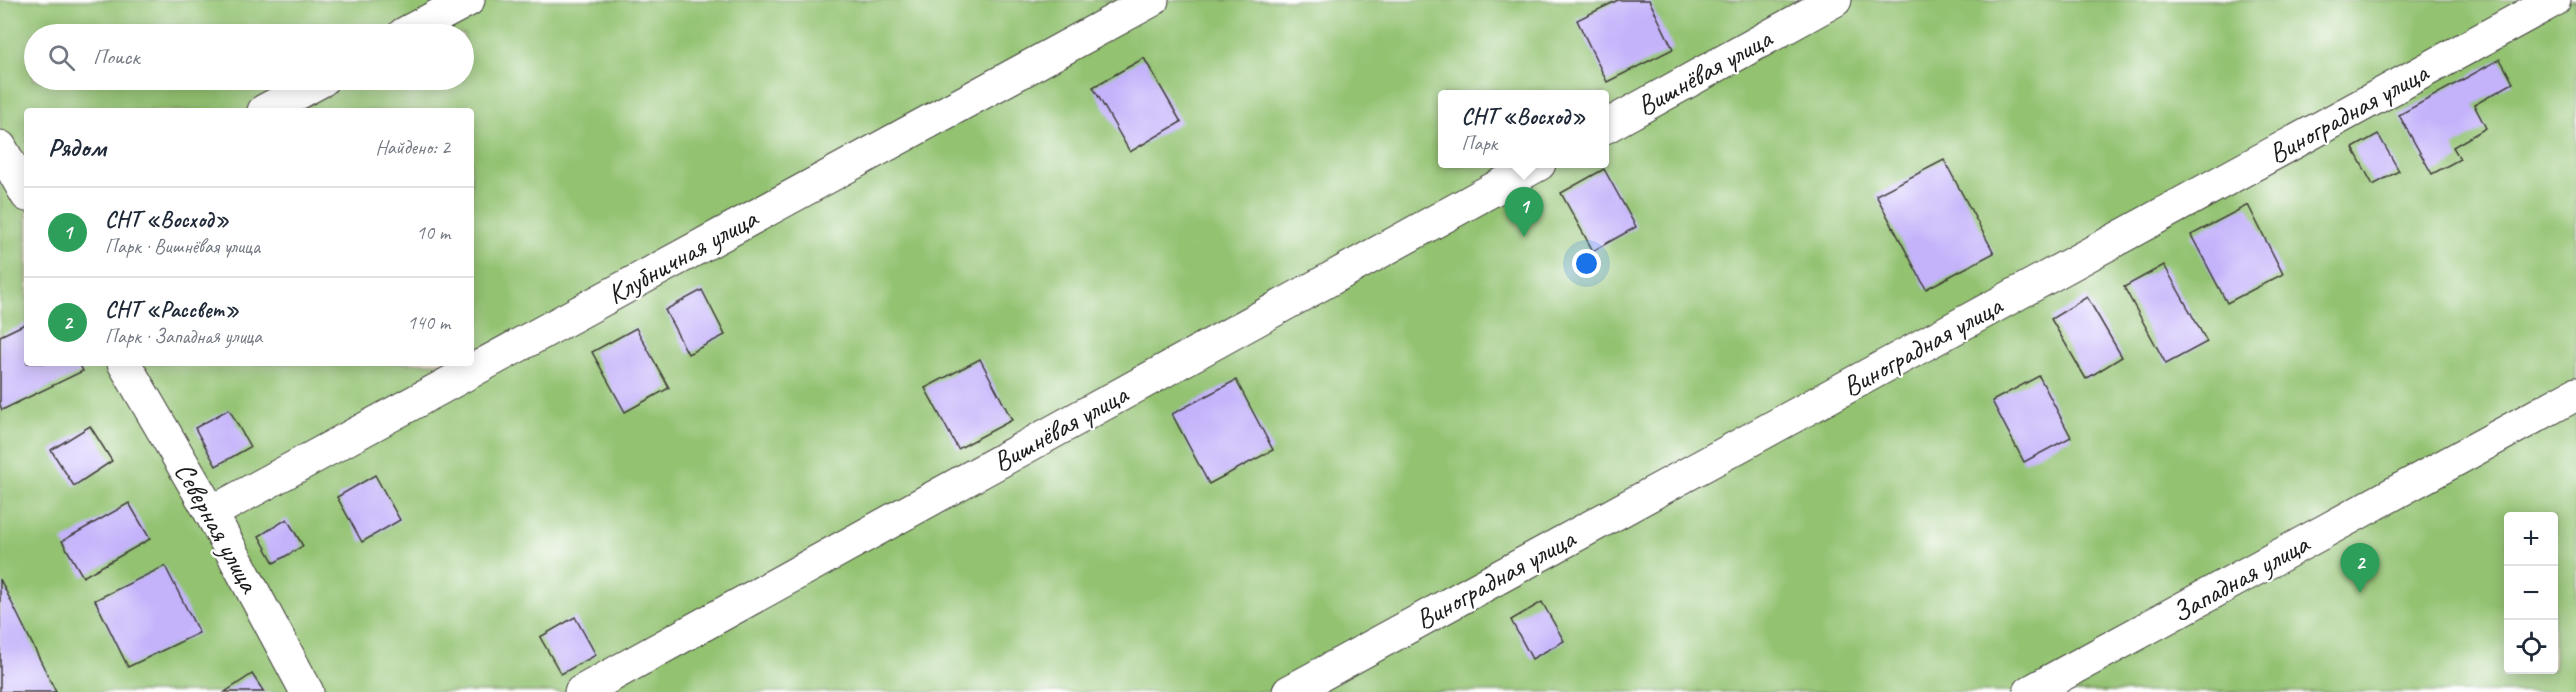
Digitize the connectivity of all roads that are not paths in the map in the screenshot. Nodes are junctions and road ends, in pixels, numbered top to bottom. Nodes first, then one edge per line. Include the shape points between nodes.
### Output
1 (468, 0) edge
2 (1152, 0) edge
3 (1835, 0) edge
4 (2554, 0) edge
5 (423, 24) edge
6 (303, 90) edge
7 (270, 108) edge
8 (1609, 125) edge
9 (0, 147) edge
10 (1532, 168) edge
11 (24, 190) edge
12 (126, 366) edge
13 (2576, 394) edge
14 (211, 513) junction
15 (308, 692) edge
16 (581, 692) edge
17 (1289, 692) edge
18 (2030, 692) edge

1 - 5 street
2 - 14 street, Клубничная улица
3 - 8 street, Вишнёвая улица
4 - 17 street, Виноградная улица
6 - 7 street
9 - 11 street
10 - 16 street, Вишнёвая улица
12 - 14 street, Северная улица
13 - 18 street, Западная улица
14 - 15 street, Северная улица

